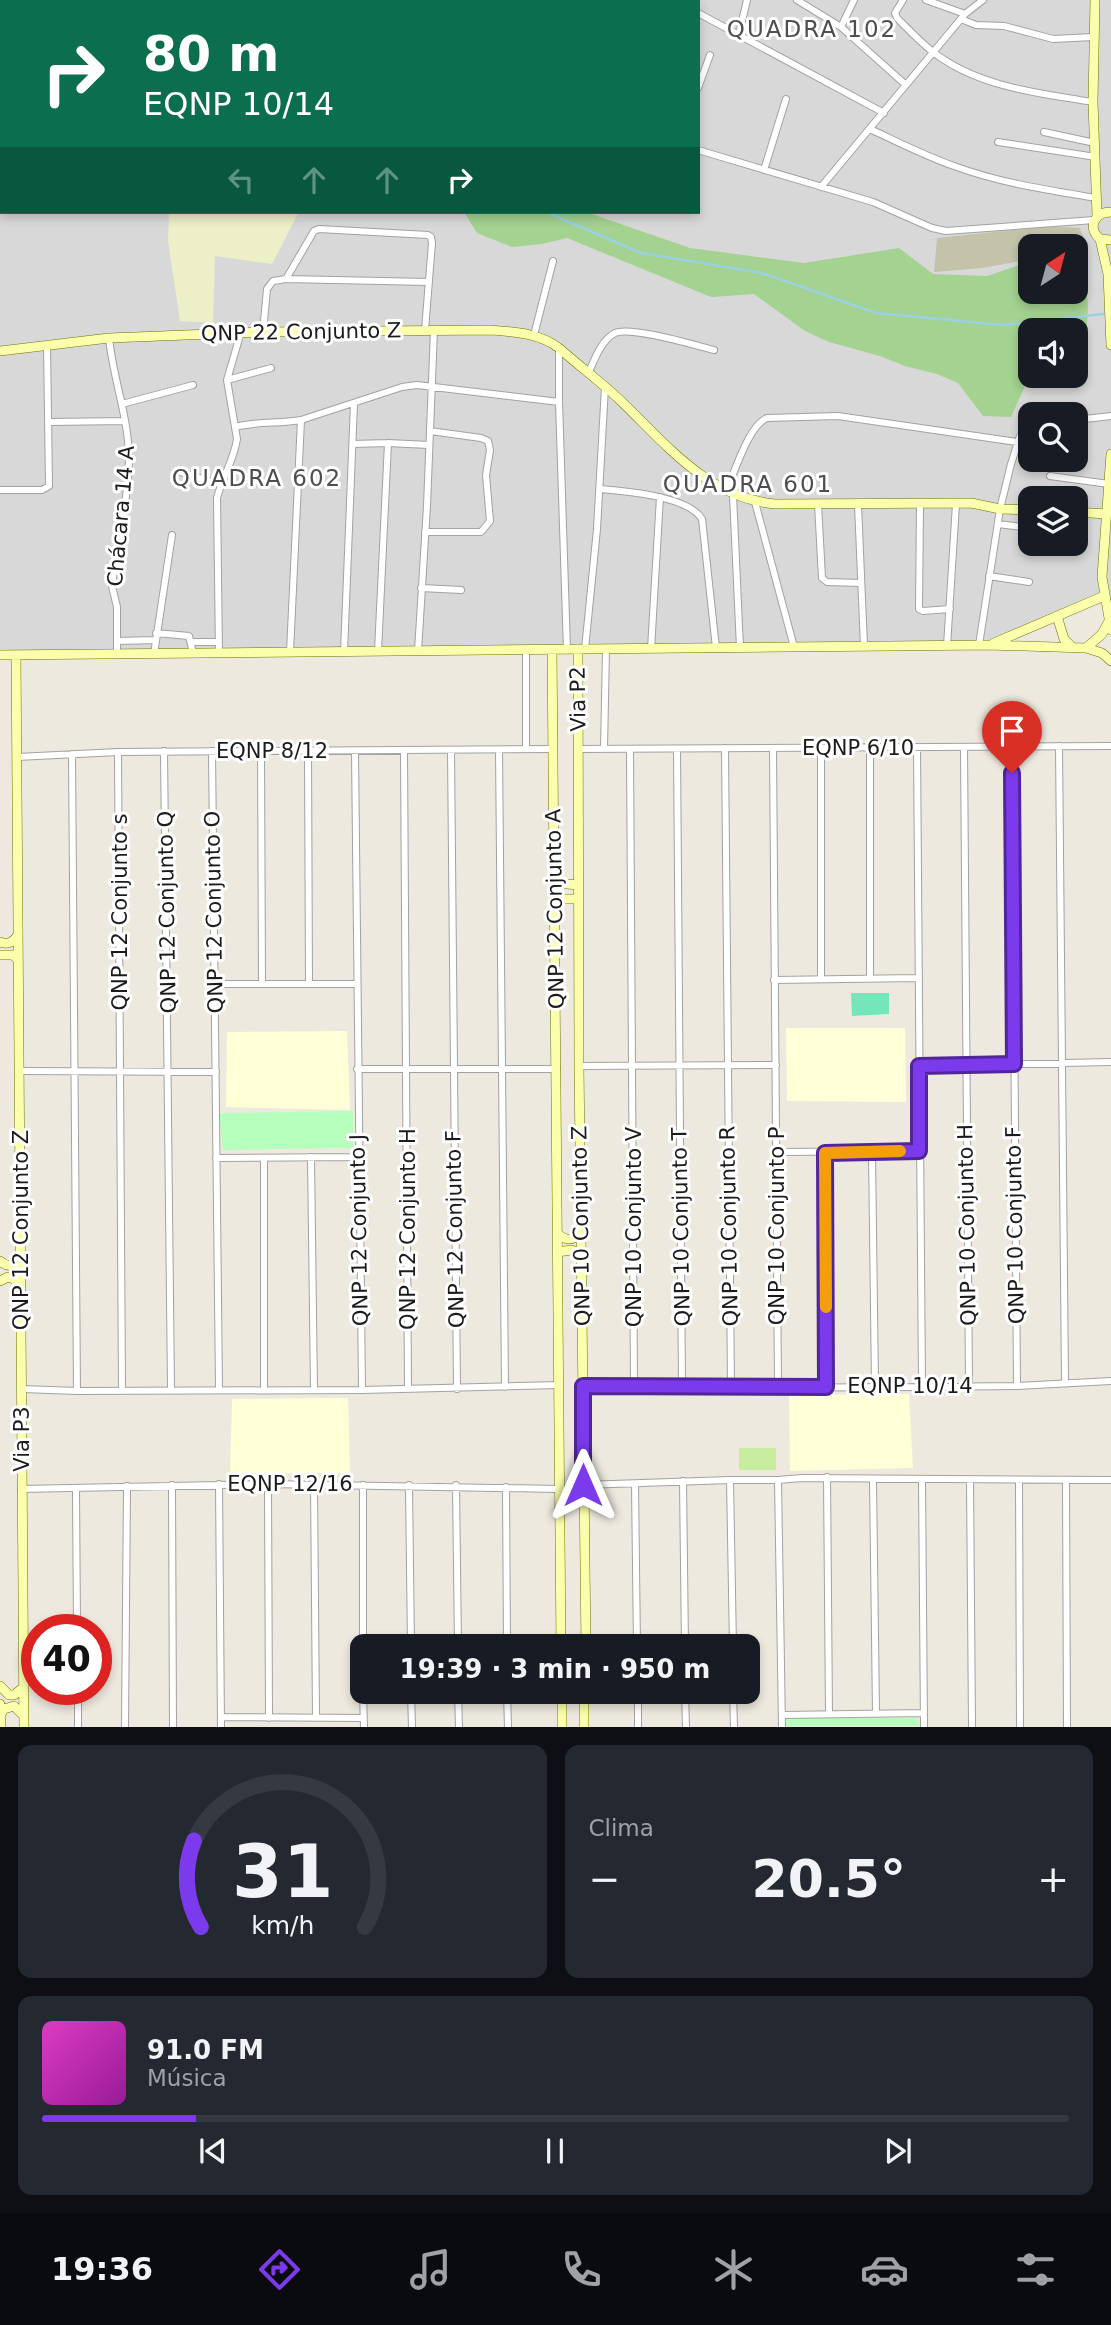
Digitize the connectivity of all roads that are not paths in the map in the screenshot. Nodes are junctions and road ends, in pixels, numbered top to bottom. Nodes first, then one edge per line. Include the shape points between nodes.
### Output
1 (747, 0) edge
2 (797, 0) edge
3 (854, 0) edge
4 (903, 0) edge
5 (926, 0) edge
6 (983, 0) edge
7 (1095, 0) edge
8 (700, 14) edge
9 (963, 16) junction
10 (841, 27) junction
11 (739, 34) junction
12 (1093, 37) junction
13 (933, 52) junction
14 (710, 55) dead end
15 (700, 82) edge
16 (906, 85) junction
17 (786, 99) dead end
18 (1093, 102) junction
19 (884, 113) junction
20 (870, 129) junction
21 (1044, 132) dead end
22 (998, 142) dead end
23 (1095, 143) junction
24 (700, 151) edge
25 (1096, 157) junction
26 (764, 170) junction
27 (821, 187) junction
28 (1096, 198) junction
29 (1111, 212) edge
30 (1096, 218) junction
31 (1100, 239) junction
32 (1111, 240) edge
33 (553, 261) dead end
34 (1111, 261) edge
35 (1108, 274) junction
36 (286, 279) junction
37 (429, 282) junction
38 (429, 330) junction
39 (241, 332) junction
40 (263, 332) junction
41 (534, 335) junction
42 (109, 338) junction
43 (47, 345) junction
44 (1111, 345) edge
45 (559, 348) junction
46 (714, 349) dead end
47 (0, 351) edge
48 (271, 368) dead end
49 (588, 374) junction
50 (227, 380) junction
51 (193, 385) dead end
52 (431, 385) junction
53 (605, 387) junction
54 (559, 402) junction
55 (354, 403) junction
56 (122, 404) junction
57 (1111, 416) edge
58 (1088, 419) edge
59 (301, 420) junction
60 (125, 421) junction
61 (50, 422) junction
62 (235, 426) junction
63 (430, 431) junction
64 (1017, 442) joint
65 (388, 443) junction
66 (352, 444) junction
67 (429, 445) junction
68 (1111, 454) edge
69 (180, 472) dead end
70 (1050, 476) dead end
71 (1110, 477) edge
72 (220, 484) junction
73 (600, 489) junction
74 (0, 490) edge
75 (729, 493) junction
76 (660, 498) junction
77 (755, 502) junction
78 (818, 504) junction
79 (956, 504) junction
80 (858, 505) junction
81 (920, 505) junction
82 (1000, 509) junction
83 (1018, 510) edge
84 (1088, 512) edge
85 (1106, 513) junction
86 (998, 524) junction
87 (1018, 526) edge
88 (425, 533) junction
89 (172, 535) dead end
90 (989, 576) junction
91 (1030, 582) dead end
92 (861, 583) junction
93 (421, 588) junction
94 (461, 590) dead end
95 (1107, 595) edge
96 (1084, 605) junction
97 (950, 608) junction
98 (1058, 616) junction
99 (1110, 622) edge
100 (155, 636) junction
101 (117, 641) junction
102 (192, 642) junction
103 (218, 642) junction
104 (984, 645) junction
105 (864, 646) junction
106 (947, 646) junction
107 (794, 647) junction
108 (716, 648) junction
109 (740, 648) junction
110 (1073, 648) junction
111 (577, 649) junction
112 (606, 649) junction
113 (651, 649) junction
114 (1086, 649) junction
115 (526, 650) junction
116 (552, 650) junction
117 (378, 651) junction
118 (290, 652) junction
119 (344, 652) junction
120 (418, 652) junction
121 (193, 653) junction
122 (219, 653) junction
123 (117, 654) junction
124 (154, 654) junction
125 (0, 655) edge
126 (16, 655) junction
127 (1111, 662) edge
128 (1012, 746) junction
129 (1059, 746) junction
130 (1111, 746) edge
131 (870, 747) junction
132 (917, 747) junction
133 (964, 747) junction
134 (725, 748) junction
135 (773, 748) junction
136 (821, 748) junction
137 (526, 749) junction
138 (553, 749) junction
139 (579, 749) junction
140 (604, 749) junction
141 (630, 749) junction
142 (677, 749) junction
143 (308, 750) junction
144 (451, 750) junction
145 (499, 750) junction
146 (164, 751) junction
147 (212, 751) junction
148 (261, 751) junction
149 (355, 751) junction
150 (404, 751) junction
151 (118, 752) junction
152 (72, 754) junction
153 (17, 757) junction
154 (555, 883) junction
155 (579, 884) junction
156 (554, 899) junction
157 (578, 899) junction
158 (18, 935) junction
159 (0, 942) edge
160 (0, 955) edge
161 (18, 960) junction
162 (870, 978) junction
163 (918, 978) junction
164 (774, 979) junction
165 (821, 979) junction
166 (215, 984) junction
167 (262, 984) junction
168 (309, 984) junction
169 (357, 984) junction
170 (1111, 1062) edge
171 (1061, 1063) junction
172 (1014, 1064) junction
173 (728, 1065) junction
174 (776, 1065) junction
175 (965, 1065) junction
176 (579, 1066) junction
177 (634, 1066) junction
178 (679, 1066) junction
179 (919, 1066) junction
180 (357, 1069) junction
181 (407, 1069) junction
182 (454, 1069) junction
183 (503, 1069) junction
184 (557, 1069) junction
185 (19, 1071) junction
186 (73, 1072) junction
187 (121, 1072) junction
188 (169, 1072) junction
189 (216, 1072) junction
190 (919, 1151) junction
191 (872, 1152) junction
192 (777, 1153) junction
193 (825, 1153) junction
194 (311, 1157) junction
195 (359, 1157) junction
196 (216, 1158) junction
197 (264, 1158) junction
198 (557, 1233) junction
199 (581, 1234) junction
200 (557, 1252) junction
201 (580, 1255) junction
202 (21, 1260) junction
203 (0, 1261) edge
204 (0, 1281) edge
205 (21, 1288) junction
206 (1111, 1381) edge
207 (1065, 1382) junction
208 (559, 1385) junction
209 (1017, 1385) junction
210 (583, 1386) junction
211 (875, 1386) junction
212 (969, 1386) junction
213 (505, 1387) junction
214 (634, 1387) junction
215 (731, 1387) junction
216 (778, 1387) junction
217 (826, 1387) junction
218 (922, 1387) junction
219 (682, 1388) junction
220 (22, 1389) junction
221 (408, 1389) junction
222 (457, 1389) junction
223 (171, 1390) junction
224 (219, 1390) junction
225 (264, 1390) junction
226 (314, 1390) junction
227 (362, 1390) junction
228 (77, 1391) junction
229 (122, 1391) junction
230 (827, 1478) junction
231 (730, 1479) junction
232 (873, 1479) junction
233 (778, 1480) junction
234 (922, 1480) junction
235 (970, 1480) junction
236 (1019, 1480) junction
237 (1066, 1480) junction
238 (1111, 1480) edge
239 (683, 1481) junction
240 (635, 1483) junction
241 (219, 1484) junction
242 (268, 1484) junction
243 (314, 1484) junction
244 (172, 1485) junction
245 (363, 1485) junction
246 (409, 1485) junction
247 (456, 1485) junction
248 (583, 1485) junction
249 (127, 1486) junction
250 (506, 1487) junction
251 (22, 1489) junction
252 (76, 1489) junction
253 (559, 1489) junction
254 (23, 1614) edge
255 (77, 1614) edge
256 (363, 1634) edge
257 (411, 1634) edge
258 (458, 1634) edge
259 (507, 1634) edge
260 (561, 1634) edge
261 (586, 1634) edge
262 (637, 1634) edge
263 (685, 1634) edge
264 (733, 1634) edge
265 (0, 1686) edge
266 (21, 1690) edge
267 (0, 1704) edge
268 (363, 1704) edge
269 (411, 1704) edge
270 (458, 1704) edge
271 (507, 1704) edge
272 (562, 1704) edge
273 (584, 1704) edge
274 (638, 1704) edge
275 (685, 1704) edge
276 (733, 1704) edge
277 (78, 1705) edge
278 (876, 1713) junction
279 (924, 1713) junction
280 (1, 1714) edge
281 (829, 1714) junction
282 (782, 1715) junction
283 (221, 1717) junction
284 (316, 1717) junction
285 (269, 1718) junction
286 (363, 1718) junction
287 (24, 1721) edge
288 (1, 1727) edge
289 (78, 1727) edge
290 (125, 1727) edge
291 (173, 1727) edge
292 (221, 1727) edge
293 (364, 1727) edge
294 (412, 1727) edge
295 (459, 1727) edge
296 (508, 1727) edge
297 (562, 1727) edge
298 (584, 1727) edge
299 (638, 1727) edge
300 (686, 1727) edge
301 (734, 1727) edge
302 (782, 1727) edge
303 (924, 1727) edge
304 (972, 1727) edge
305 (1020, 1727) edge
306 (1067, 1727) edge

1 - 11 street
2 - 10 street
3 - 10 street
4 - 13 street via 897,18
5 - 9 street
6 - 9 street
7 - 12 street
8 - 11 street
9 - 12 street via 976,25 1004,26 1053,39
9 - 13 street
10 - 16 street
11 - 19 street
12 - 18 street
13 - 16 street
13 - 18 street via 997,83
14 - 15 street
16 - 19 street
17 - 26 street
18 - 23 street
19 - 20 street
20 - 27 street
20 - 28 street via 974,173
21 - 23 street
22 - 25 street
23 - 25 street
24 - 26 street
25 - 28 street
26 - 27 street
27 - 30 street via 946,231
28 - 30 street
29 - 30 street
30 - 31 street via 1093,231
31 - 32 street
31 - 35 street
33 - 41 street
34 - 35 street
35 - 44 street
36 - 37 street
36 - 37 street via 314,232 324,229 431,237
36 - 40 street via 273,281 267,289
37 - 38 street
38 - 40 street, QNP 22 Conjunto Z
38 - 41 street, QNP 22 Conjunto Z
38 - 52 street
39 - 40 street, QNP 22 Conjunto Z
39 - 42 street, QNP 22 Conjunto Z
39 - 50 street
41 - 45 street, QNP 22 Conjunto Z
42 - 43 street, QNP 22 Conjunto Z
42 - 56 street, Chácara 14 A
43 - 47 street, QNP 22 Conjunto Z
43 - 61 street
45 - 49 street, QNP 22 Conjunto Z
45 - 54 street
46 - 49 street via 626,331 607,339
48 - 50 street
49 - 53 street, QNP 22 Conjunto Z
50 - 62 street
51 - 56 street
52 - 54 street
52 - 55 street via 402,387
52 - 63 street
53 - 73 street
53 - 75 street, QNP 22 Conjunto Z via 696,471
54 - 111 street
55 - 59 street
55 - 66 street
56 - 60 street, Chácara 14 A
57 - 58 street
59 - 62 street
59 - 118 street
60 - 61 street
60 - 101 street, Chácara 14 A via 128,467 112,586
61 - 74 street via 49,486
62 - 72 street via 236,448
63 - 67 street
63 - 88 street via 488,441 490,521 481,532
64 - 75 street via 838,416 767,418 750,437
64 - 82 street
65 - 66 street
65 - 67 street
65 - 117 street
66 - 119 street
67 - 88 street
68 - 71 street
69 - 72 street
70 - 71 street
71 - 85 street
72 - 103 street via 216,509
73 - 76 street
73 - 111 street
75 - 77 street, QNP 22 Conjunto Z
75 - 109 street
76 - 108 street via 695,511 702,519
76 - 113 street
77 - 78 street, QNP 22 Conjunto Z
77 - 107 street
78 - 80 street, QNP 22 Conjunto Z
78 - 92 street via 823,580
79 - 81 street, QNP 22 Conjunto Z
79 - 82 street, QNP 22 Conjunto Z
79 - 97 street
80 - 81 street, QNP 22 Conjunto Z
80 - 92 street
81 - 97 street via 919,609
82 - 83 street, QNP 22 Conjunto Z
82 - 86 street
84 - 85 street
85 - 95 street via 1102,577
86 - 87 street
86 - 90 street
88 - 93 street
89 - 100 street
90 - 91 street
90 - 104 street
92 - 105 street
93 - 94 street
93 - 120 street
95 - 96 street
95 - 99 street
96 - 98 street
96 - 99 street via 1098,609
97 - 106 street
98 - 104 street
98 - 110 street via 1064,639
99 - 114 street
100 - 101 street
100 - 102 street via 187,635
100 - 124 street
101 - 123 street, Chácara 14 A
102 - 103 street
102 - 121 street
103 - 122 street
104 - 106 street
104 - 110 street
105 - 106 street
105 - 107 street
107 - 109 street
108 - 109 street
108 - 113 street
110 - 114 street
111 - 112 street
111 - 116 street
111 - 139 street, Via P2
112 - 113 street
112 - 140 street
114 - 127 street via 1102,653
115 - 116 street
115 - 120 street
115 - 137 street
116 - 138 street, Via P2
117 - 119 street
117 - 120 street
118 - 119 street
118 - 122 street
121 - 122 street
121 - 124 street
123 - 124 street
123 - 126 street
125 - 126 street
126 - 153 street
128 - 129 street, EQNP 6/10
128 - 133 street, EQNP 6/10
128 - 172 street, QNP 10 Conjunto F
129 - 130 street, EQNP 6/10
129 - 171 street
131 - 132 street, EQNP 6/10
131 - 136 street, EQNP 6/10
131 - 162 street
132 - 133 street, EQNP 6/10
132 - 163 street
133 - 175 street, QNP 10 Conjunto H
134 - 135 street, EQNP 6/10
134 - 142 street, EQNP 6/10
134 - 173 street, QNP 10 Conjunto R
135 - 136 street, EQNP 6/10
135 - 164 street, QNP 10 Conjunto P
136 - 165 street
137 - 138 street, EQNP 8/12
137 - 145 street, EQNP 8/12
138 - 154 street, QNP 12 Conjunto A
139 - 140 street, EQNP 6/10
139 - 155 street, Via P2
140 - 141 street, EQNP 6/10
141 - 142 street, EQNP 6/10
141 - 177 street, QNP 10 Conjunto V
142 - 178 street, QNP 10 Conjunto T
143 - 148 street, EQNP 8/12
143 - 149 street, EQNP 8/12
143 - 168 street
144 - 145 street, EQNP 8/12
144 - 150 street, EQNP 8/12
144 - 182 street, QNP 12 Conjunto F
145 - 183 street
146 - 147 street, EQNP 8/12
146 - 151 street, EQNP 8/12
146 - 188 street, QNP 12 Conjunto Q
147 - 148 street, EQNP 8/12
147 - 166 street, QNP 12 Conjunto O
148 - 167 street
149 - 150 street, EQNP 8/12
149 - 169 street, QNP 12 Conjunto J
150 - 181 street, QNP 12 Conjunto H
151 - 152 street, EQNP 8/12
151 - 187 street, QNP 12 Conjunto s
152 - 153 street, EQNP 8/12
152 - 186 street
153 - 158 street, QNP 12 Conjunto Z
154 - 155 street
154 - 156 street, QNP 12 Conjunto A
155 - 157 street, Via P2
156 - 157 street
156 - 184 street, QNP 12 Conjunto A
157 - 176 street, QNP 10 Conjunto Z
158 - 159 street via 13,942
158 - 161 street, QNP 12 Conjunto Z
160 - 161 street
161 - 185 street, QNP 12 Conjunto Z
162 - 163 street
162 - 165 street
163 - 179 street
164 - 165 street
164 - 174 street, QNP 10 Conjunto P
166 - 167 street
166 - 189 street, QNP 12 Conjunto O
167 - 168 street
168 - 169 street
169 - 180 street, QNP 12 Conjunto J
170 - 171 street
171 - 172 street
171 - 207 street
172 - 175 street
172 - 209 street, QNP 10 Conjunto F
173 - 174 street
173 - 178 street
173 - 215 street, QNP 10 Conjunto R
174 - 192 street, QNP 10 Conjunto P
175 - 179 street
175 - 212 street, QNP 10 Conjunto H
176 - 177 street
176 - 199 street, QNP 10 Conjunto Z
177 - 178 street
177 - 214 street, QNP 10 Conjunto V
178 - 219 street, QNP 10 Conjunto T
179 - 190 street
180 - 181 street
180 - 195 street, QNP 12 Conjunto J
181 - 182 street
181 - 221 street, QNP 12 Conjunto H
182 - 183 street
182 - 222 street, QNP 12 Conjunto F
183 - 184 street
183 - 213 street
184 - 198 street, QNP 12 Conjunto A
185 - 186 street
185 - 202 street, QNP 12 Conjunto Z
186 - 187 street
186 - 228 street
187 - 188 street
187 - 229 street, QNP 12 Conjunto s
188 - 189 street
188 - 223 street, QNP 12 Conjunto Q
189 - 196 street, QNP 12 Conjunto O
190 - 191 street
190 - 218 street
191 - 193 street
191 - 211 street
192 - 193 street
192 - 216 street, QNP 10 Conjunto P
193 - 217 street
194 - 195 street
194 - 197 street
194 - 226 street
195 - 227 street, QNP 12 Conjunto J
196 - 197 street
196 - 224 street, QNP 12 Conjunto O
197 - 225 street
198 - 199 street via 569,1240
198 - 200 street, QNP 12 Conjunto A
199 - 201 street, QNP 10 Conjunto Z
200 - 201 street via 572,1250
200 - 208 street, QNP 12 Conjunto A
201 - 210 street, QNP 10 Conjunto Z
202 - 203 street via 12,1266
202 - 205 street, QNP 12 Conjunto Z
204 - 205 street via 14,1279
205 - 220 street, QNP 12 Conjunto Z
206 - 207 street, EQNP 10/14
207 - 209 street, EQNP 10/14
208 - 213 street
208 - 253 street
209 - 212 street, EQNP 10/14
210 - 214 street, EQNP 10/14
210 - 248 street
211 - 217 street, EQNP 10/14
211 - 218 street, EQNP 10/14
212 - 218 street, EQNP 10/14
213 - 222 street
214 - 219 street, EQNP 10/14
215 - 216 street, EQNP 10/14
215 - 219 street, EQNP 10/14
216 - 217 street, EQNP 10/14
220 - 228 street
220 - 251 street, Via P3
221 - 222 street
221 - 227 street
223 - 224 street
223 - 229 street
224 - 225 street
225 - 226 street
226 - 227 street
228 - 229 street
230 - 232 street
230 - 233 street
230 - 281 street
231 - 233 street
231 - 239 street
231 - 264 street
232 - 234 street
232 - 278 street
233 - 282 street
234 - 235 street
234 - 279 street
235 - 236 street
235 - 304 street
236 - 237 street
236 - 305 street
237 - 238 street
237 - 306 street
239 - 240 street
239 - 263 street
240 - 248 street
240 - 262 street
241 - 242 street, EQNP 12/16
241 - 244 street, EQNP 12/16
241 - 283 street
242 - 243 street, EQNP 12/16
242 - 285 street
243 - 245 street, EQNP 12/16
243 - 284 street
244 - 249 street, EQNP 12/16
244 - 291 street
245 - 246 street, EQNP 12/16
245 - 256 street
246 - 247 street, EQNP 12/16
246 - 257 street
247 - 250 street, EQNP 12/16
247 - 258 street
248 - 261 street
249 - 252 street, EQNP 12/16
249 - 290 street
250 - 253 street, EQNP 12/16
250 - 259 street
251 - 252 street, EQNP 12/16
251 - 254 street, Via P3
252 - 255 street
253 - 260 street
265 - 266 street via 9,1695
267 - 280 street
268 - 286 street
269 - 294 street
270 - 295 street
271 - 296 street
272 - 297 street
273 - 298 street
274 - 299 street
275 - 300 street
276 - 301 street
277 - 289 street
278 - 279 street
278 - 281 street
279 - 303 street
280 - 287 street via 14,1706
280 - 288 street
281 - 282 street
282 - 302 street
283 - 285 street
283 - 292 street
284 - 285 street
284 - 286 street
286 - 293 street

